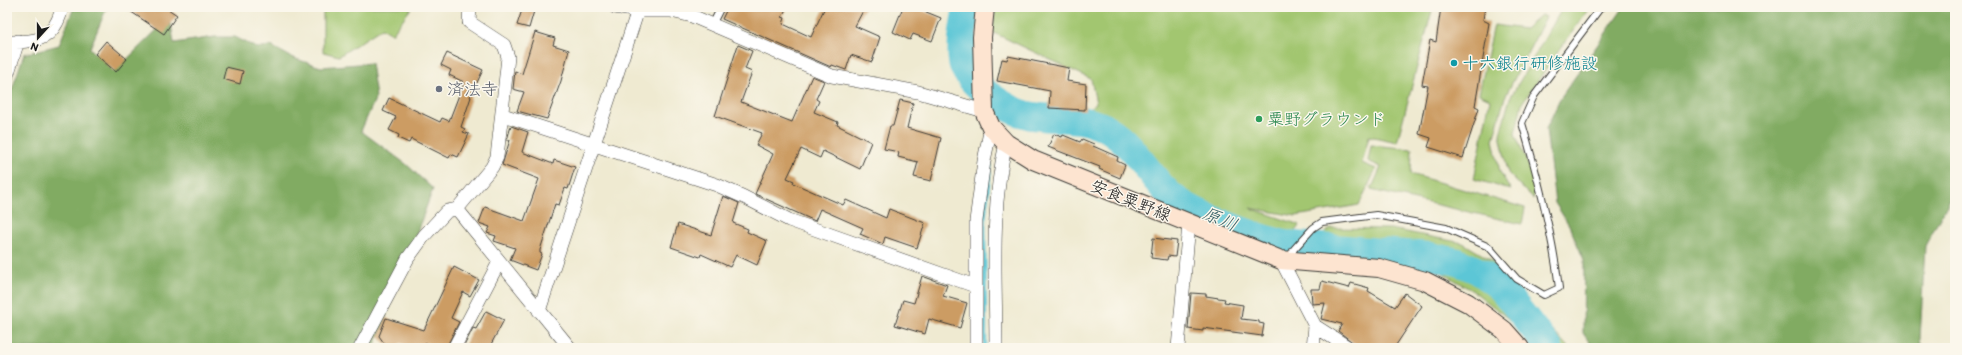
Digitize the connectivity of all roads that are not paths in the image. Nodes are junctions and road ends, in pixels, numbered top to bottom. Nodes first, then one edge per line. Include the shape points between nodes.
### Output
1 (61, 7) edge
2 (470, 7) edge
3 (615, 7) edge
4 (721, 7) edge
5 (985, 7) edge
6 (1601, 7) edge
7 (639, 9) edge
8 (712, 25) junction
9 (12, 41) edge
10 (7, 76) edge
11 (986, 113) junction
12 (503, 115) junction
13 (1006, 143) junction
14 (595, 145) junction
15 (457, 209) junction
16 (1189, 224) junction
17 (1287, 256) junction
18 (499, 262) junction
19 (976, 286) junction
20 (539, 310) junction
21 (1314, 326) junction
22 (360, 348) edge
23 (454, 348) edge
24 (570, 348) edge
25 (976, 348) edge
26 (996, 348) edge
27 (1178, 348) edge
28 (1313, 348) edge
29 (1349, 348) edge
30 (1520, 348) edge

1 - 9 street via 62,11 52,32 39,40
2 - 12 street via 469,22 504,46 508,57
3 - 7 street
4 - 8 lane
5 - 11 main road via 982,37
6 - 17 lane via 1534,96 1522,123 1541,184 1559,288 1544,295 1517,278 1489,247 1446,228 1376,215 1322,222
7 - 8 street via 671,11 692,16
7 - 14 street
8 - 11 street via 832,76 918,92
9 - 10 street
11 - 13 main road, 安食粟野線
11 - 19 street via 984,161 976,221
12 - 14 street
12 - 15 street via 498,156
13 - 16 main road, 安食粟野線 via 1033,160
13 - 26 street via 999,172 996,214
14 - 19 street via 717,185 789,220
14 - 20 street
15 - 18 street
15 - 22 street via 447,211 408,258
16 - 17 main road, 安食粟野線
16 - 27 street
17 - 21 street
17 - 30 main road, 安食粟野線 via 1379,268 1425,281 1468,303 1504,330
18 - 20 street
18 - 23 street
19 - 25 street
20 - 24 street
21 - 28 street
21 - 29 street

